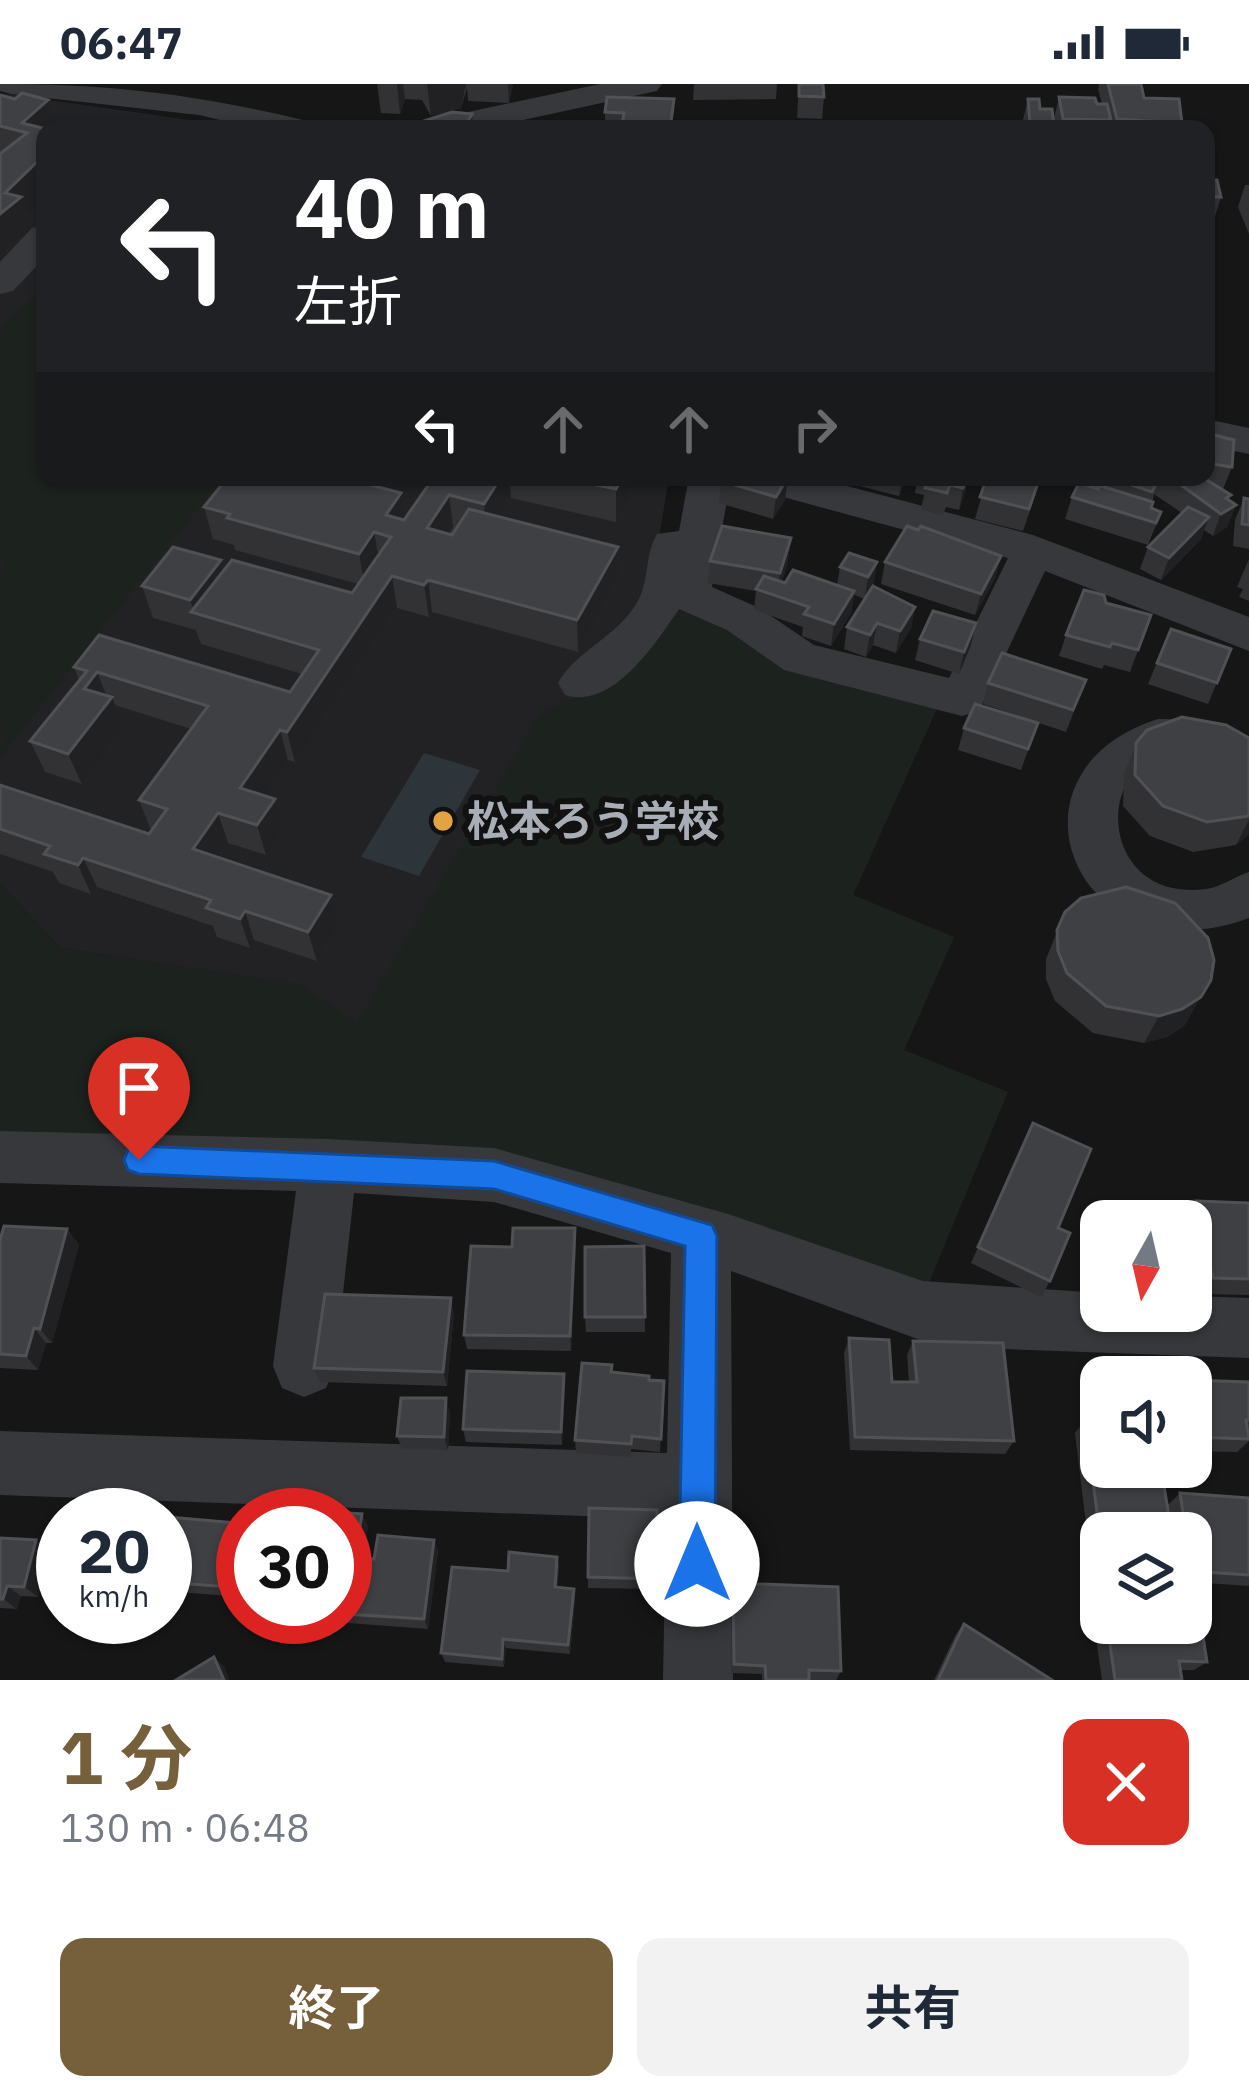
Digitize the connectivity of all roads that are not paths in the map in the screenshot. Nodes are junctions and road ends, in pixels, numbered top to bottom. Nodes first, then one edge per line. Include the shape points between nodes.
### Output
1 (11, 84) edge
2 (646, 84) edge
3 (159, 116) edge
4 (202, 120) edge
5 (477, 120) edge
6 (36, 245) edge
7 (0, 283) edge
8 (1215, 434) edge
9 (1249, 441) edge
10 (681, 486) edge
11 (712, 486) edge
12 (794, 486) edge
13 (887, 511) junction
14 (1033, 550) junction
15 (870, 555) edge
16 (1249, 635) edge
17 (581, 682) dead end
18 (1249, 764) edge
19 (1249, 893) edge
20 (0, 1156) edge
21 (328, 1165) junction
22 (701, 1236) junction
23 (1247, 1336) edge
24 (304, 1366) dead end
25 (0, 1463) edge
26 (697, 1487) junction
27 (698, 1680) edge

1 - 3 street
2 - 5 street
3 - 4 street
6 - 7 street
8 - 9 street
10 - 17 street via 662,601 630,644
11 - 14 street via 721,536 688,595 743,619 800,658 962,699
12 - 13 street
13 - 14 street
13 - 15 street
14 - 16 street
18 - 19 street via 1203,740 1148,739 1114,761 1088,824 1099,863 1134,897 1190,912
20 - 21 street
21 - 22 street via 494,1175
21 - 24 street
22 - 23 street via 922,1311
22 - 26 street
25 - 26 street
26 - 27 street

